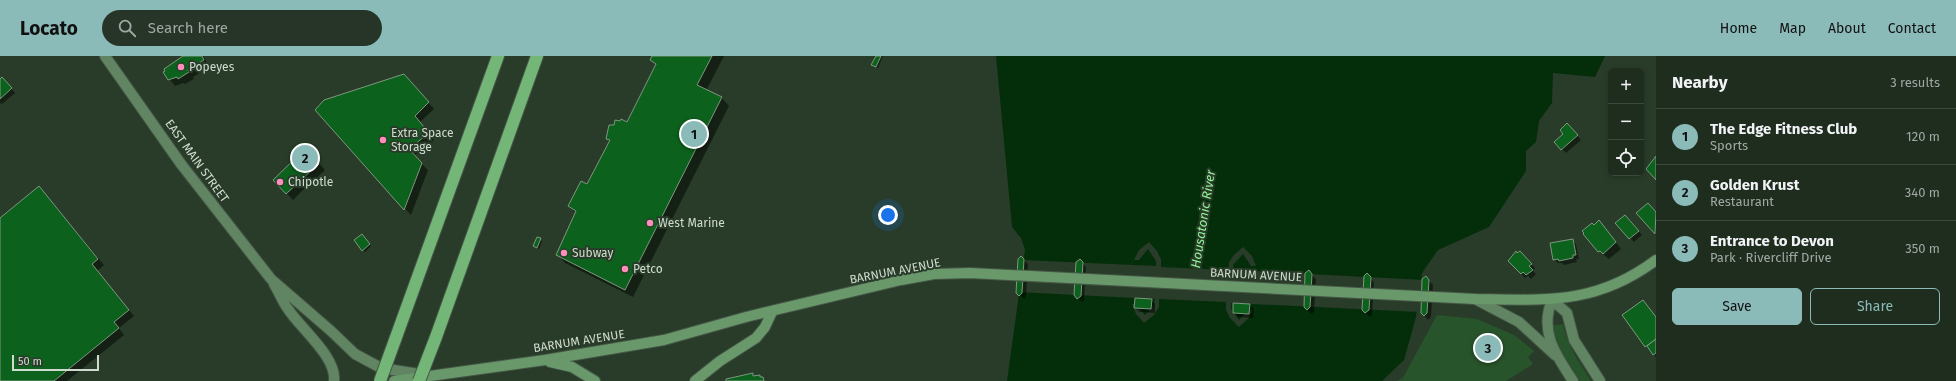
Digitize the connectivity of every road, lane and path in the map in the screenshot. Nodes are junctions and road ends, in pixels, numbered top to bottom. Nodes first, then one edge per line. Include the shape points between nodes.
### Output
1 (105, 56) edge
2 (498, 56) edge
3 (537, 56) edge
4 (1656, 260) edge
5 (271, 279) junction
6 (1475, 299) junction
7 (1552, 300) junction
8 (772, 312) junction
9 (1558, 358) junction
10 (545, 360) junction
11 (424, 379) edge
12 (334, 381) edge
13 (380, 381) edge
14 (394, 381) edge
15 (595, 381) edge
16 (695, 381) edge
17 (1573, 381) edge
18 (1600, 381) edge

1 - 5 main road, EAST MAIN STREET via 181,164
2 - 13 highway, bridge
3 - 11 highway, bridge via 436,337
4 - 7 main road, BARNUM AVENUE via 1630,277 1602,290
5 - 11 main road, EAST MAIN STREET via 355,354 382,368
5 - 12 main road, EAST MAIN STREET via 288,309 332,366
6 - 7 main road, BARNUM AVENUE
6 - 8 main road, BARNUM AVENUE via 952,273 924,276
6 - 9 main road via 1519,322
7 - 9 main road via 1546,324
7 - 18 main road via 1567,313 1574,340
8 - 10 main road, BARNUM AVENUE via 664,340
8 - 16 main road via 756,338
9 - 17 main road
10 - 11 main road, BARNUM AVENUE
10 - 15 main road via 572,367
11 - 14 main road, BARNUM AVENUE

